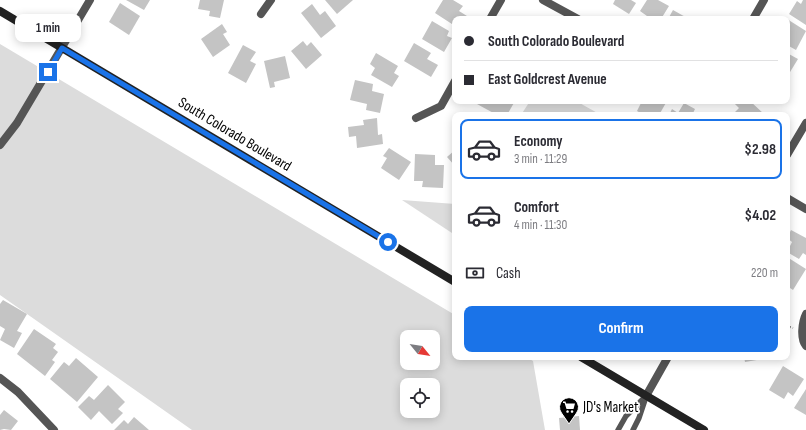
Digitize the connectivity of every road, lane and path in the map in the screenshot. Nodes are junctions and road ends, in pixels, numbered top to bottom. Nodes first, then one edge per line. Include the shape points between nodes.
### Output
1 (90, 0) edge
2 (271, 0) edge
3 (501, 0) edge
4 (543, 0) edge
5 (764, 0) edge
6 (0, 11) edge
7 (261, 14) dead end
8 (492, 16) edge
9 (572, 16) edge
10 (755, 16) edge
11 (62, 48) junction
12 (452, 86) edge
13 (416, 118) dead end
14 (806, 123) edge
15 (0, 145) edge
16 (790, 150) edge
17 (790, 200) edge
18 (806, 209) edge
19 (452, 280) edge
20 (806, 314) edge
21 (806, 346) edge
22 (586, 360) edge
23 (666, 360) edge
24 (0, 378) edge
25 (646, 396) junction
26 (54, 430) edge
27 (618, 430) edge
28 (633, 430) edge
29 (704, 430) edge

1 - 11 street
2 - 7 street
3 - 8 street
4 - 9 street
5 - 10 street
6 - 11 main road, South Colorado Boulevard
11 - 15 street
11 - 19 main road, South Colorado Boulevard
12 - 13 street via 441,106
14 - 16 street
17 - 18 street
20 - 21 street via 802,330
22 - 25 main road
23 - 25 street
24 - 26 street via 18,392
25 - 27 lane via 626,416
25 - 28 lane
25 - 29 main road

